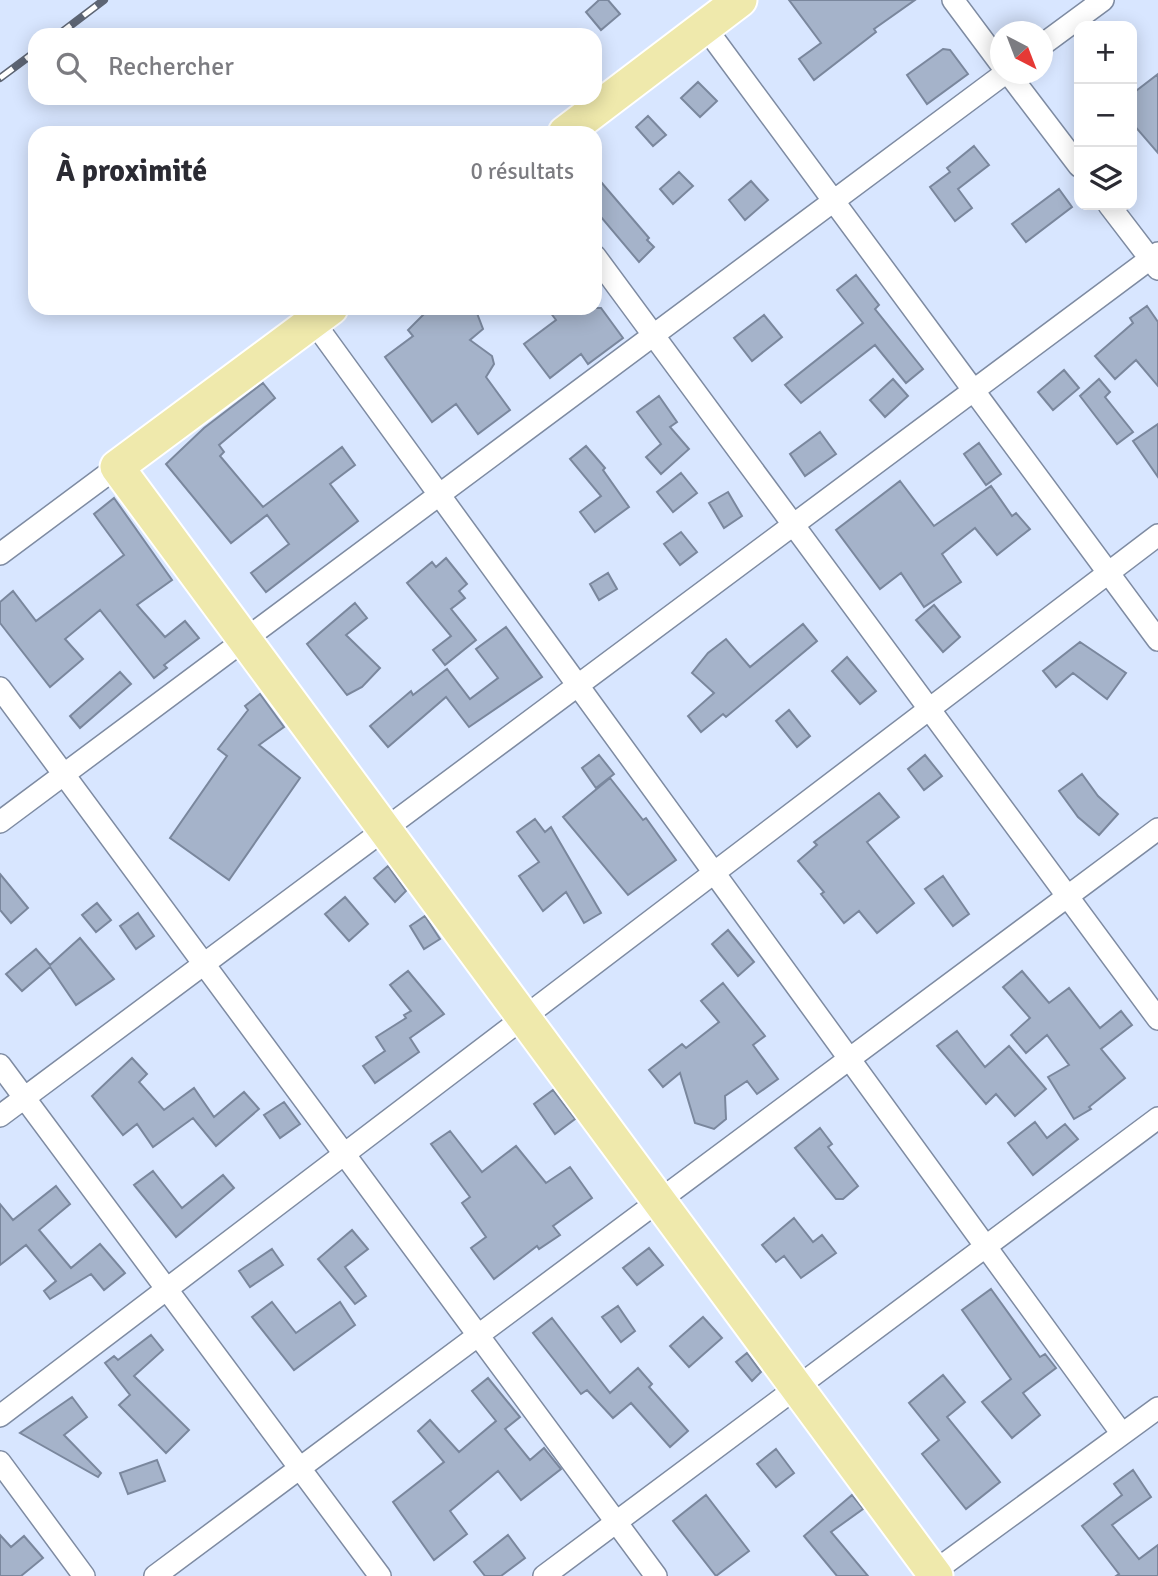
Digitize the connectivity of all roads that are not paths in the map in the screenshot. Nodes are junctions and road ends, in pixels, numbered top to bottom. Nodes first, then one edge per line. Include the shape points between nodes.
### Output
1 (740, 0) edge
2 (953, 0) edge
3 (1102, 0) edge
4 (705, 27) junction
5 (1053, 37) edge
6 (990, 50) edge
7 (992, 84) edge
8 (1014, 84) edge
9 (602, 105) edge
10 (602, 105) edge
11 (574, 126) edge
12 (1074, 160) edge
13 (834, 201) junction
14 (1113, 210) edge
15 (1155, 260) edge
16 (602, 266) edge
17 (321, 315) edge
18 (323, 315) edge
19 (653, 335) junction
20 (973, 390) junction
21 (117, 467) junction
22 (439, 494) junction
23 (793, 524) junction
24 (1158, 535) edge
25 (0, 554) edge
26 (1108, 572) junction
27 (244, 640) junction
28 (1158, 640) edge
29 (578, 685) junction
30 (0, 688) edge
31 (929, 709) junction
32 (64, 774) junction
33 (0, 822) edge
34 (385, 829) junction
35 (1158, 829) edge
36 (714, 873) junction
37 (1067, 896) junction
38 (204, 964) junction
39 (524, 1018) junction
40 (1158, 1019) edge
41 (849, 1059) junction
42 (0, 1065) edge
43 (24, 1098) junction
44 (0, 1116) edge
45 (1158, 1118) edge
46 (344, 1154) junction
47 (659, 1201) junction
48 (986, 1247) junction
49 (167, 1289) junction
50 (478, 1335) junction
51 (797, 1388) junction
52 (1158, 1408) edge
53 (0, 1416) edge
54 (1122, 1434) junction
55 (0, 1462) edge
56 (300, 1468) junction
57 (616, 1522) junction
58 (932, 1575) edge
59 (84, 1576) edge
60 (155, 1576) edge
61 (380, 1576) edge
62 (544, 1576) edge
63 (656, 1576) edge

1 - 4 main road
2 - 6 street
3 - 5 street
4 - 9 main road
4 - 13 street
7 - 13 street
8 - 12 street
10 - 11 main road
13 - 19 street
13 - 20 street
14 - 15 street
15 - 20 street
16 - 19 street
17 - 21 main road
18 - 22 street
19 - 22 street
19 - 23 street
20 - 23 street
20 - 26 street
21 - 25 street
21 - 27 main road
22 - 27 street
22 - 29 street
23 - 29 street
23 - 31 street
24 - 26 street
26 - 28 street
26 - 31 street
27 - 32 street
27 - 34 main road
29 - 34 street
29 - 36 street
30 - 32 street
31 - 36 street
31 - 37 street
32 - 33 street
32 - 38 street
34 - 38 street
34 - 39 main road
35 - 37 street
36 - 39 street
36 - 41 street
37 - 40 street
37 - 41 street
38 - 43 street
38 - 46 street
39 - 46 street
39 - 47 main road
41 - 47 street
41 - 48 street
42 - 43 street
43 - 44 street
43 - 49 street
45 - 48 street
46 - 49 street
46 - 50 street
47 - 50 street
47 - 51 main road
48 - 51 street
48 - 54 street
49 - 53 street
49 - 56 street
50 - 56 street
50 - 57 street
51 - 57 street
51 - 58 main road
52 - 54 street
54 - 58 street
55 - 59 street
56 - 60 street
56 - 61 street
57 - 62 street
57 - 63 street

